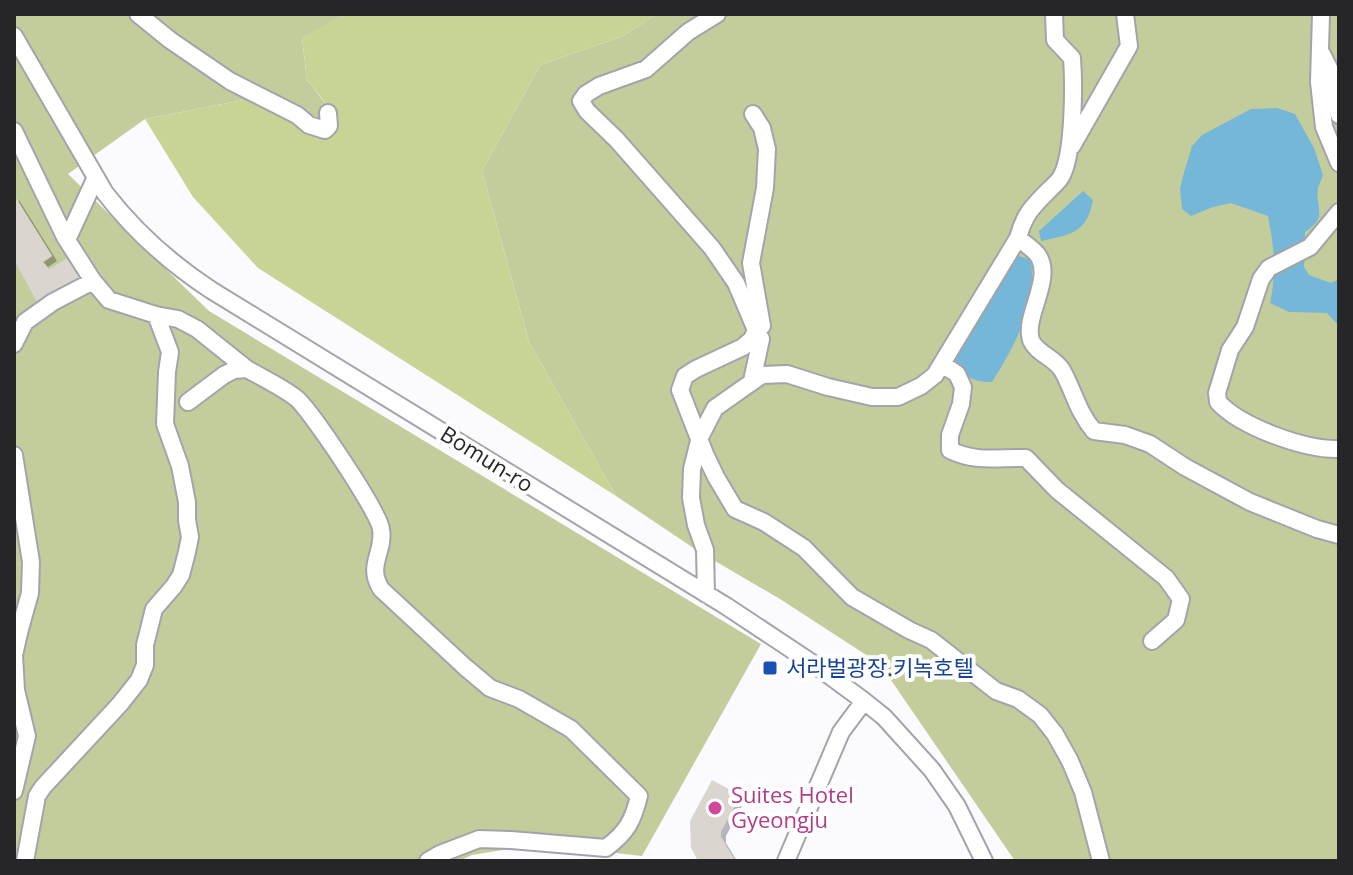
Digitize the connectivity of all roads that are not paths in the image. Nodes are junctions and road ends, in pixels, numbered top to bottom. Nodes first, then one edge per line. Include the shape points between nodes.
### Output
1 (138, 14) edge
2 (717, 14) edge
3 (1054, 14) edge
4 (1125, 14) edge
5 (1139, 14) edge
6 (1321, 14) edge
7 (14, 36) edge
8 (1129, 46) junction
9 (1320, 49) junction
10 (328, 113) dead end
11 (753, 114) dead end
12 (1339, 115) edge
13 (14, 131) edge
14 (1068, 155) junction
15 (1339, 163) edge
16 (96, 177) junction
17 (1339, 212) edge
18 (1018, 238) junction
19 (67, 240) junction
20 (93, 281) junction
21 (156, 315) junction
22 (756, 330) junction
23 (14, 344) edge
24 (942, 364) junction
25 (247, 369) junction
26 (757, 378) junction
27 (188, 402) dead end
28 (700, 437) junction
29 (1339, 449) edge
30 (14, 455) edge
31 (1339, 535) edge
32 (706, 594) junction
33 (1152, 641) dead end
34 (864, 701) junction
35 (14, 791) edge
36 (25, 861) edge
37 (428, 861) edge
38 (786, 861) edge
39 (984, 861) edge
40 (1101, 861) edge

1 - 10 street via 230,81 309,125 325,130
2 - 22 street via 646,69 599,86 581,101 712,248 736,283
3 - 14 street via 1055,40 1072,58
4 - 8 street
5 - 8 street
6 - 9 street
7 - 16 street, Bomun-ro
8 - 14 street
9 - 12 street via 1332,74
9 - 15 street via 1324,127
11 - 26 street via 767,149 751,263 766,343
13 - 19 street
14 - 18 street via 1061,177 1023,220
16 - 19 street
16 - 32 street, Bomun-ro via 121,214 184,272
17 - 29 street via 1310,247 1269,268 1261,279 1217,393 1224,409 1261,430 1326,450
18 - 24 street
18 - 31 street via 1038,255 1042,266 1039,300 1031,317 1032,344 1061,367 1094,431 1150,444 1250,502
19 - 20 street
20 - 21 street via 109,300
20 - 23 street via 25,322
21 - 25 street via 197,329
21 - 36 street via 170,352 165,424 187,502 187,552 181,575 154,609 139,680 37,796
22 - 26 street via 761,339
22 - 28 street via 743,347 685,376 680,390
24 - 26 street via 921,386 898,397 872,397 787,374
24 - 33 street via 957,374 963,387 950,450 964,457 1026,458 1057,490 1166,578 1181,599 1176,620
25 - 27 street via 224,375
25 - 37 street via 297,398 355,479 382,530 374,568 381,589 490,688 571,729 639,796 624,833 606,848 479,839
26 - 28 street via 715,408
28 - 32 street via 691,498 705,550
28 - 40 street via 735,509 804,548 852,597 931,640 996,691 1040,715 1083,792
30 - 35 street via 31,562 30,593 14,655 27,736
32 - 34 street, Bomun-ro
34 - 38 street via 841,732
34 - 39 street, Bomun-ro via 932,770

